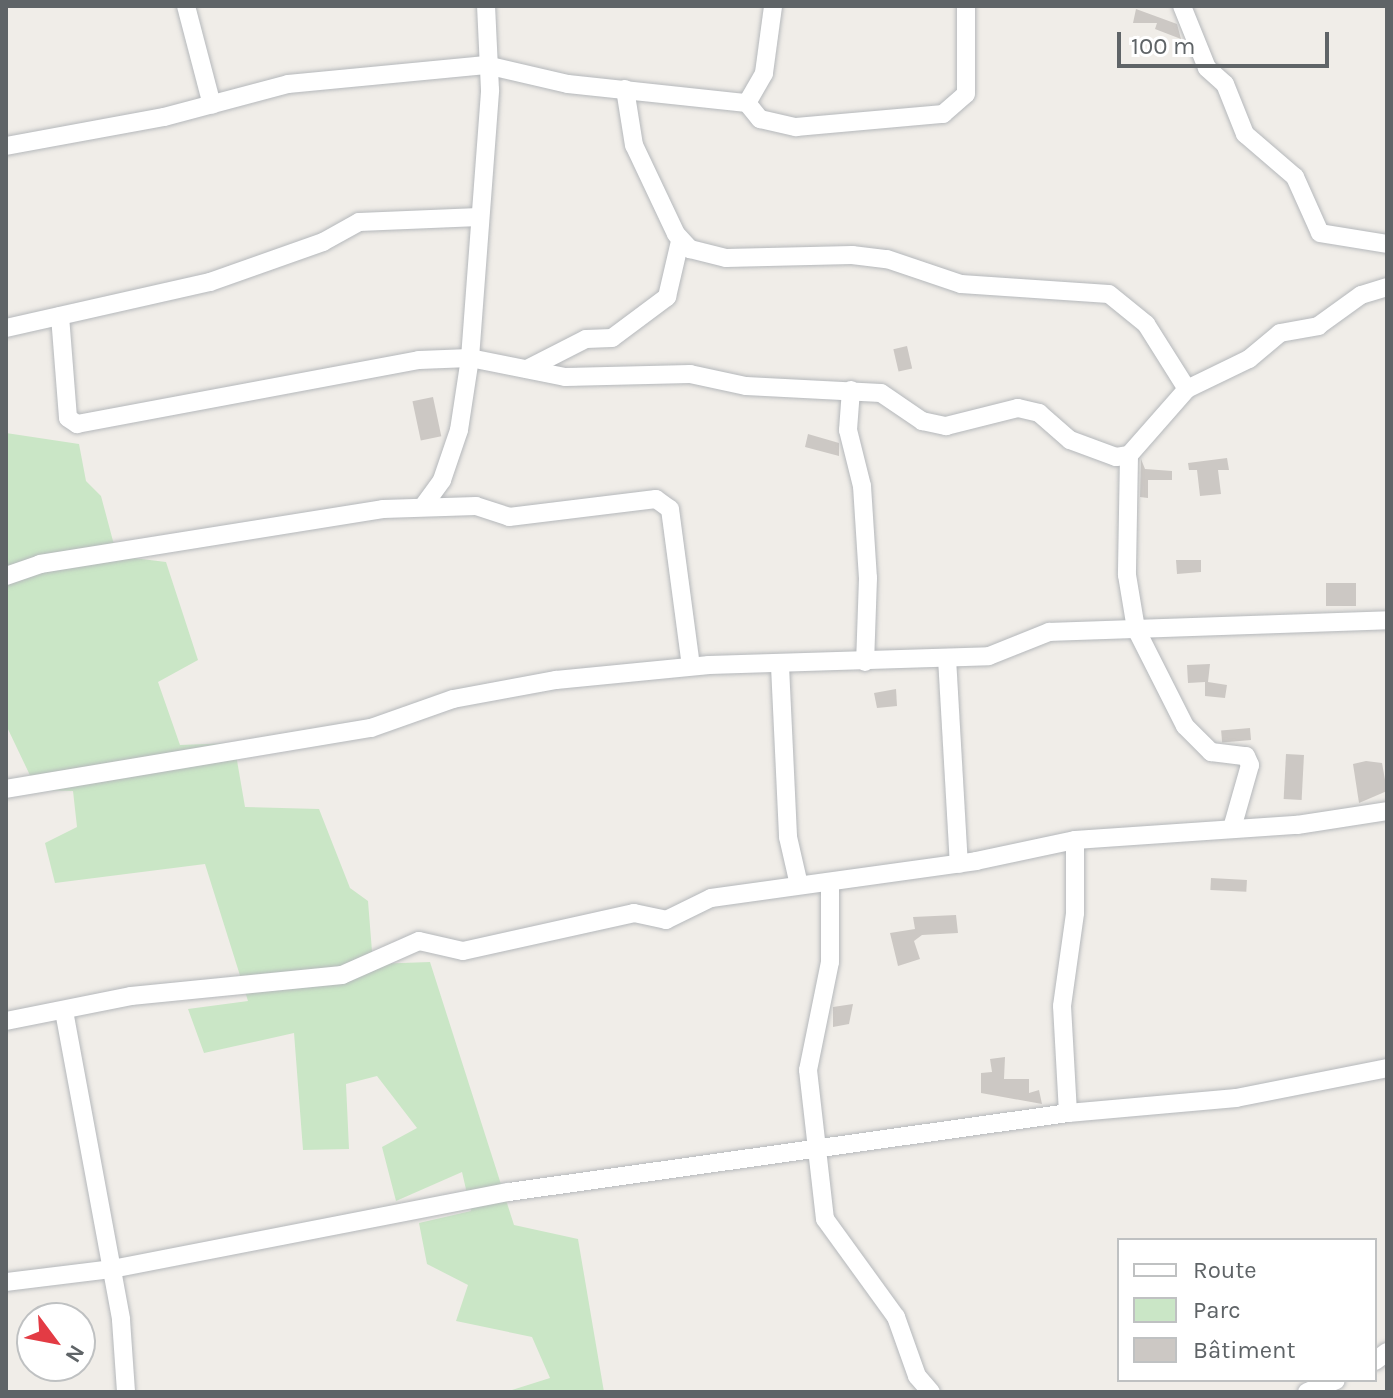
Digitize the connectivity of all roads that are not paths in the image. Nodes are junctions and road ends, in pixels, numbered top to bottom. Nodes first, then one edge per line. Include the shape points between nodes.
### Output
1 (186, 6) edge
2 (486, 6) edge
3 (773, 6) edge
4 (966, 6) edge
5 (1182, 6) edge
6 (486, 65) junction
7 (625, 89) junction
8 (747, 103) junction
9 (212, 105) junction
10 (6, 146) edge
11 (479, 217) junction
12 (680, 241) junction
13 (1387, 244) edge
14 (1387, 287) edge
15 (60, 316) junction
16 (6, 328) edge
17 (470, 358) junction
18 (527, 369) junction
19 (1187, 389) junction
20 (851, 390) junction
21 (1129, 455) junction
22 (442, 480) junction
23 (424, 505) junction
24 (459, 506) junction
25 (6, 576) edge
26 (1387, 620) edge
27 (1136, 629) junction
28 (947, 658) junction
29 (865, 662) junction
30 (691, 666) junction
31 (780, 666) junction
32 (6, 789) edge
33 (1387, 811) edge
34 (1232, 828) junction
35 (1075, 840) junction
36 (959, 864) junction
37 (830, 883) junction
38 (799, 885) junction
39 (64, 1011) junction
40 (6, 1021) edge
41 (1387, 1068) edge
42 (1068, 1113) junction
43 (817, 1152) junction
44 (112, 1269) junction
45 (6, 1282) edge
46 (1331, 1382) edge
47 (126, 1392) edge
48 (931, 1392) edge
49 (1307, 1392) edge

1 - 9 street
2 - 6 street
3 - 8 street via 764,73
4 - 8 street via 966,94 943,114 796,127 760,119
5 - 13 street via 1207,68 1225,84 1245,134 1295,177 1320,233
6 - 7 street
6 - 9 street via 288,84
6 - 11 street via 490,100
7 - 8 street
7 - 12 street via 634,145
9 - 10 street
11 - 15 street via 359,222 323,242 210,282
11 - 17 street
12 - 18 street via 667,297 612,338 586,339
12 - 19 street via 726,258 852,255 887,259 961,284 1109,294 1146,324
14 - 19 street via 1361,295 1318,326 1280,333 1249,359
15 - 16 street
15 - 17 street via 68,418 77,424 419,360
17 - 18 street
17 - 22 street via 459,430
18 - 20 street via 589,378 690,374 746,386
19 - 21 street
20 - 21 street via 881,393 922,421 946,426 1018,408 1039,413 1070,440 1099,454
20 - 29 street via 848,430 862,486 868,578
21 - 27 street via 1127,575
22 - 23 street
22 - 24 street
23 - 24 street
23 - 25 street via 40,564
24 - 30 street via 509,517 595,503 664,502 677,554
26 - 27 street
27 - 28 street via 1049,632 989,656
27 - 34 street via 1185,726 1211,752 1246,756 1250,765
28 - 29 street
28 - 36 street
29 - 31 street
30 - 31 street
30 - 32 street via 512,688 453,699 371,728
31 - 38 street via 788,837
33 - 34 street
34 - 35 street
35 - 36 street
35 - 42 street via 1075,913 1062,1006
36 - 37 street
37 - 38 street
37 - 43 street via 830,962 808,1070
38 - 39 street via 711,898 666,920 634,913 463,951 419,941 342,975 197,987
39 - 40 street
39 - 44 street
41 - 42 street via 1236,1098
42 - 43 street
43 - 44 street via 468,1198
43 - 48 street via 825,1219 896,1317 917,1376
44 - 45 street
44 - 47 street
46 - 49 street

